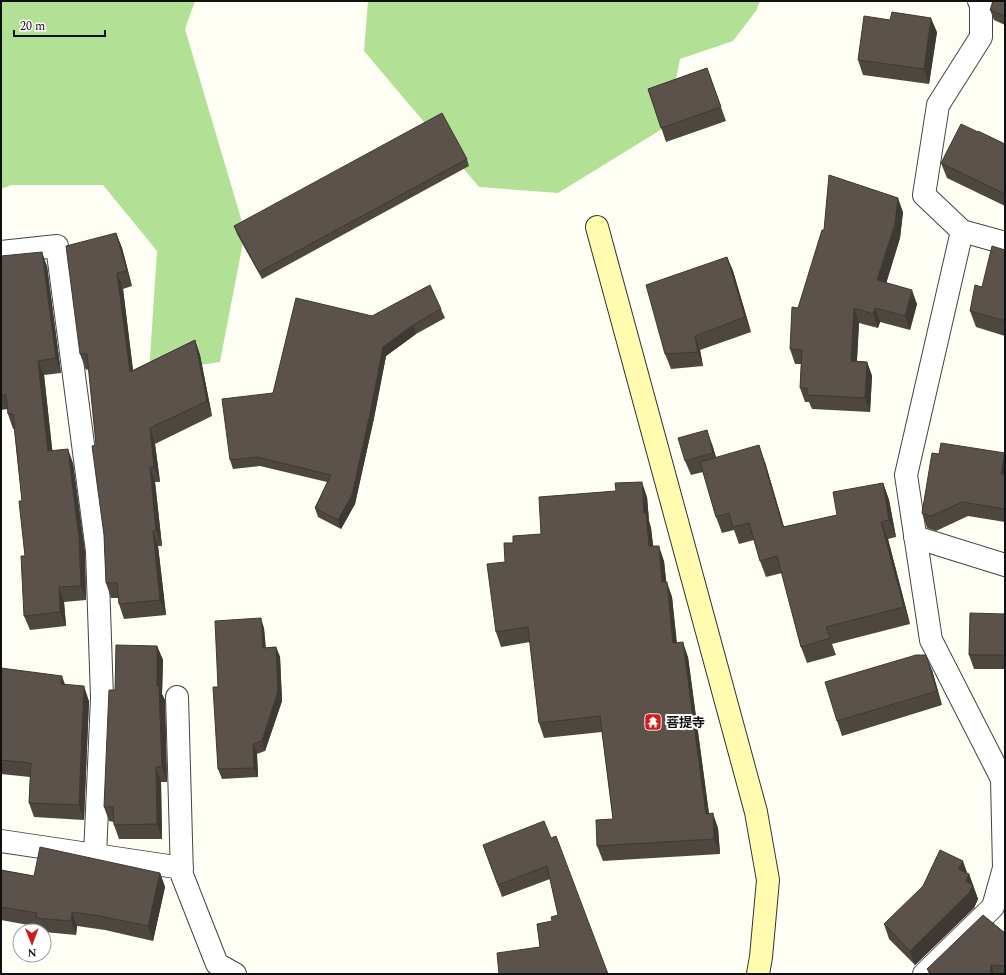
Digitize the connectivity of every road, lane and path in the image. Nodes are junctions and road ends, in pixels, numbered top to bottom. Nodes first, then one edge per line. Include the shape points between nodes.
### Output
1 (979, 1) edge
2 (597, 228) dead end
3 (962, 231) junction
4 (1005, 243) edge
5 (1, 252) edge
6 (915, 536) junction
7 (1005, 565) edge
8 (177, 697) dead end
9 (1, 840) edge
10 (95, 855) junction
11 (182, 868) junction
12 (236, 974) edge
13 (758, 974) edge
14 (924, 974) edge

1 - 3 street via 981,37 938,105 924,194
2 - 13 street via 756,812 768,880 762,957
3 - 4 street
3 - 6 street via 906,475
5 - 10 street via 57,246 97,551 102,698
6 - 7 street
6 - 14 street via 931,640 1002,779 1003,786 1004,868 993,907
8 - 11 street
9 - 10 street
10 - 11 street
11 - 12 street via 182,874 217,964

